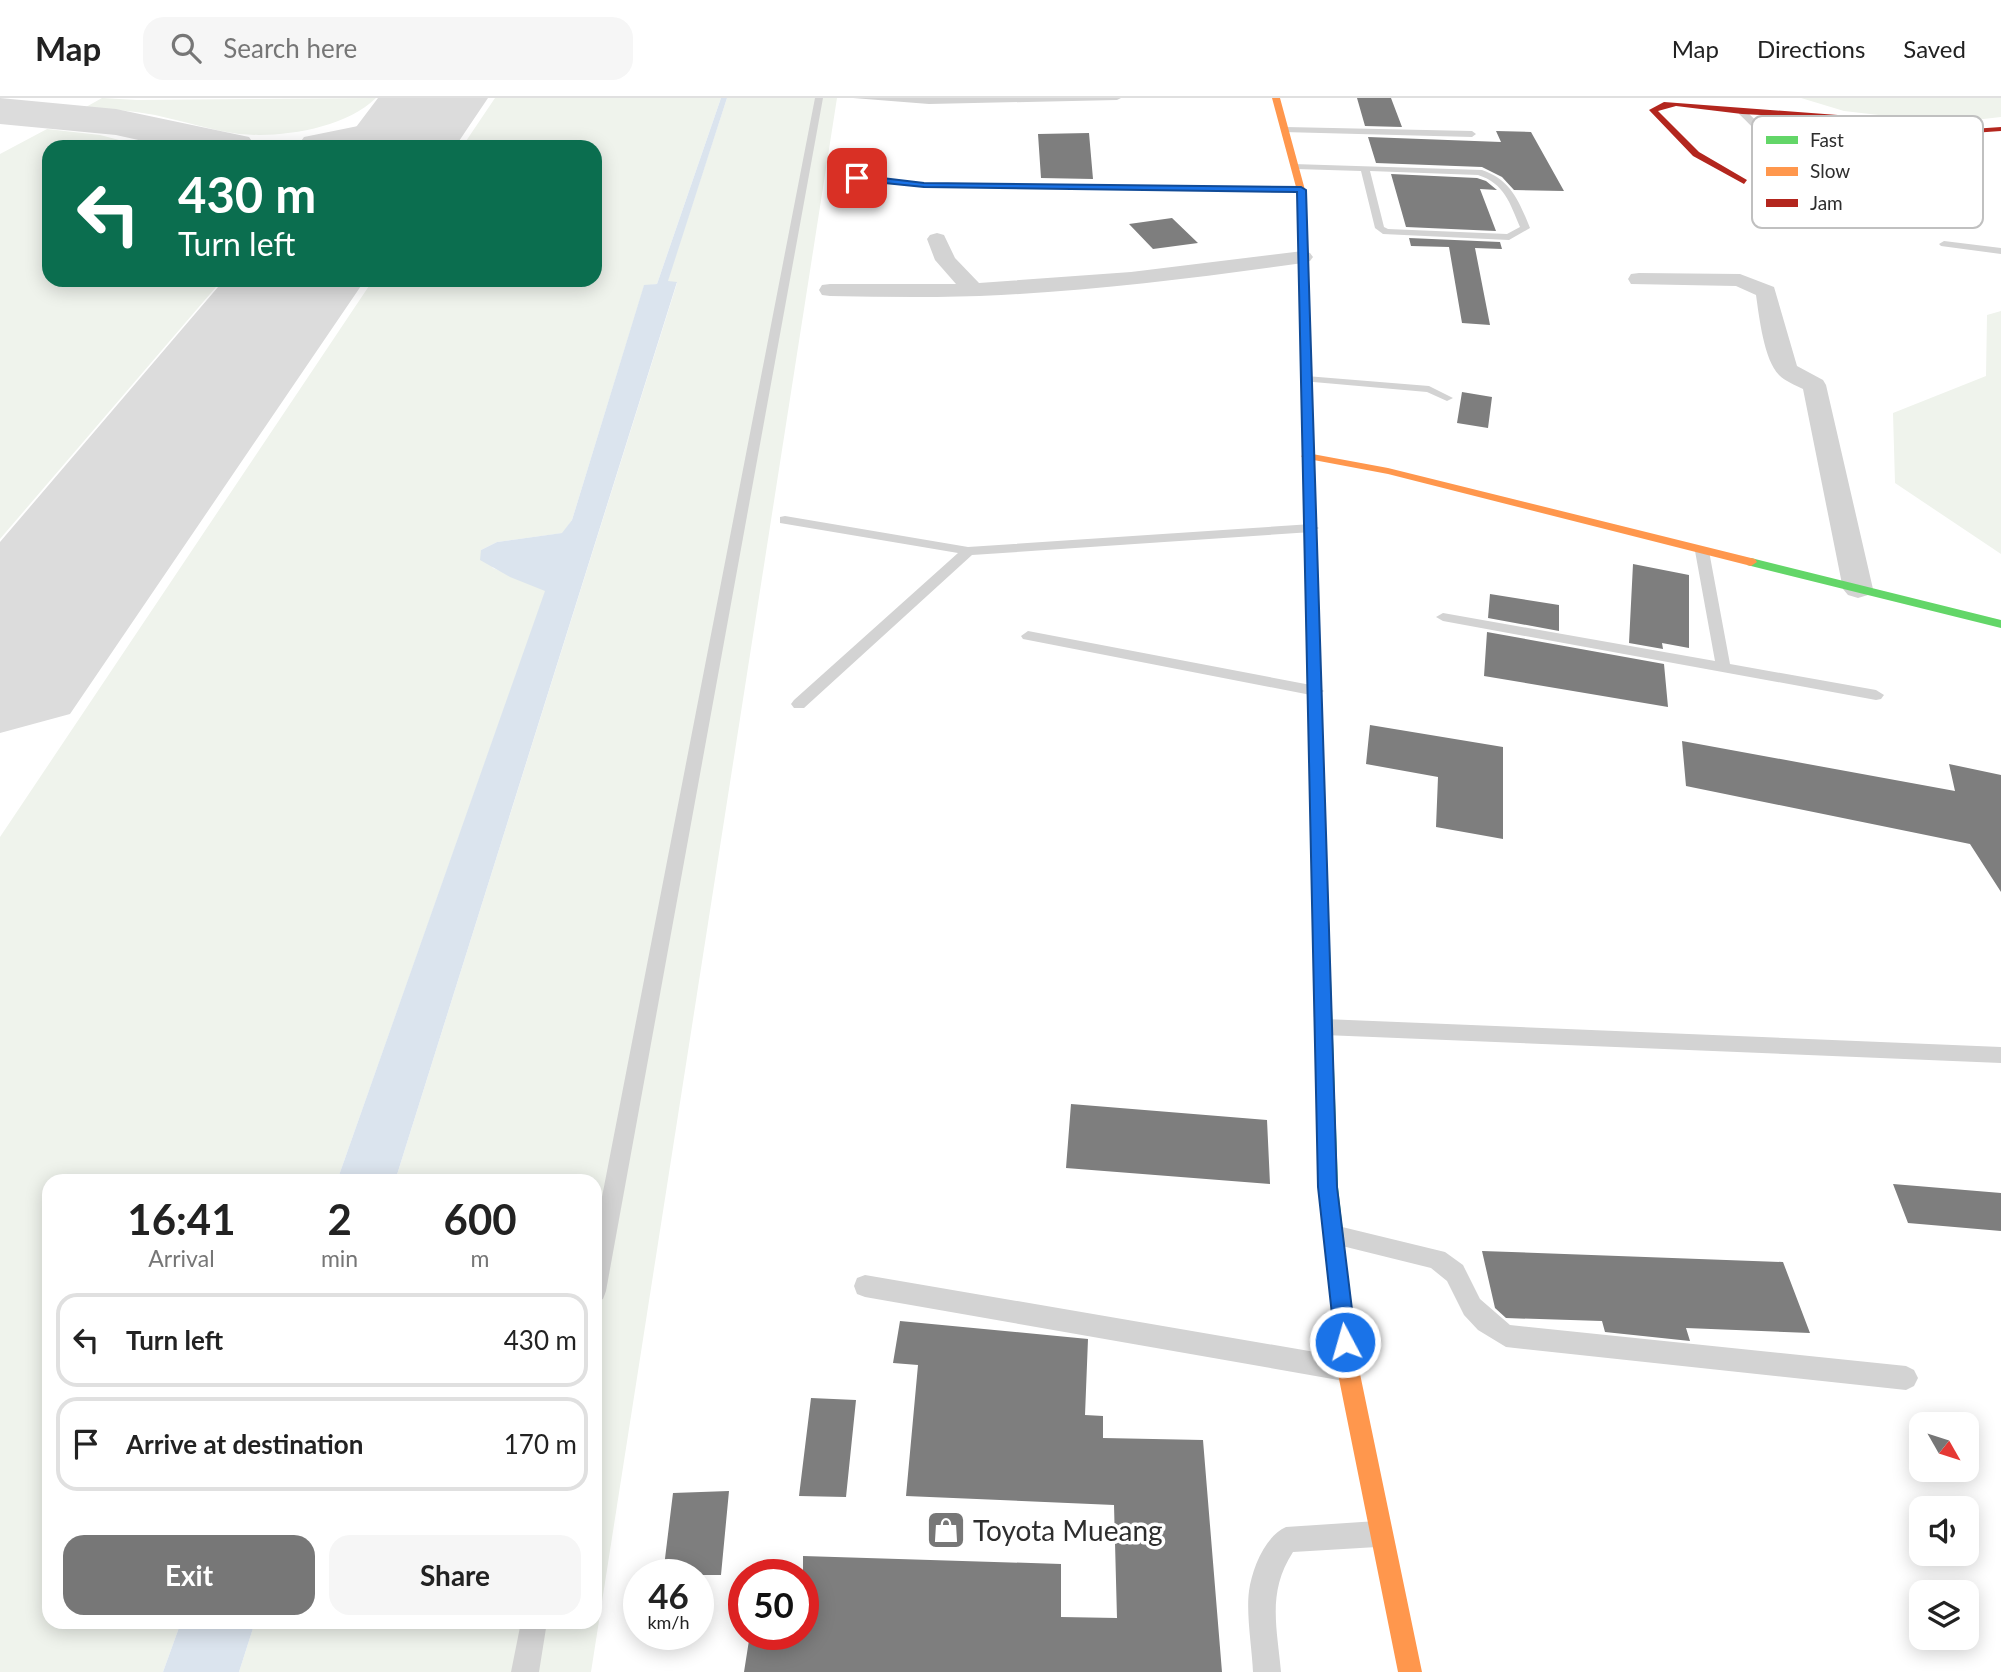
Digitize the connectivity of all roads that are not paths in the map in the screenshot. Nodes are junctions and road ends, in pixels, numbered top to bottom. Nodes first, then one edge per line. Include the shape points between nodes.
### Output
1 (819, 98) edge
2 (857, 98) edge
3 (1117, 98) edge
4 (1276, 98) edge
5 (1742, 112) junction
6 (1815, 116) edge
7 (1752, 121) edge
8 (2001, 129) edge
9 (1286, 130) junction
10 (1983, 130) edge
11 (1472, 134) dead end
12 (870, 154) dead end
13 (1296, 166) junction
14 (1365, 169) junction
15 (1744, 182) dead end
16 (1301, 190) junction
17 (937, 239) dead end
18 (1944, 244) dead end
19 (2001, 251) edge
20 (1303, 257) junction
21 (1639, 279) dead end
22 (830, 289) dead end
23 (973, 289) junction
24 (1306, 379) junction
25 (1447, 398) dead end
26 (1307, 456) junction
27 (785, 520) dead end
28 (1312, 528) junction
29 (968, 551) junction
30 (1702, 551) junction
31 (1858, 589) junction
32 (1443, 617) dead end
33 (2001, 624) edge
34 (1028, 636) dead end
35 (1723, 667) junction
36 (1316, 691) junction
37 (1876, 695) dead end
38 (799, 704) dead end
39 (1324, 1027) junction
40 (2001, 1055) edge
41 (1334, 1236) junction
42 (602, 1254) edge
43 (865, 1286) dead end
44 (1348, 1369) junction
45 (1906, 1378) dead end
46 (1381, 1534) junction
47 (533, 1629) edge
48 (525, 1672) edge
49 (1267, 1672) edge
50 (1410, 1672) edge

1 - 42 lane
2 - 3 lane via 929,102
4 - 9 main road
5 - 6 main road
5 - 7 lane
5 - 15 main road via 1676,104 1653,110 1696,153
8 - 10 main road
9 - 11 lane
9 - 13 main road
12 - 16 main road via 853,169 857,178 924,185
13 - 14 lane
13 - 16 main road
14 - 14 lane via 1488,174 1507,185 1525,228 1509,237 1386,232 1380,228
16 - 20 main road
17 - 23 street via 945,260
18 - 19 lane
20 - 23 street via 1179,275
20 - 24 main road
21 - 31 street via 1740,280 1766,292 1785,366 1814,385
22 - 23 street
24 - 25 lane via 1429,389
24 - 26 main road
26 - 28 main road
26 - 30 main road via 1388,471
27 - 29 lane
28 - 29 lane
28 - 36 main road
29 - 38 lane
30 - 31 main road
30 - 35 lane
31 - 33 main road
32 - 35 lane
34 - 36 lane
35 - 37 lane
36 - 39 main road
39 - 40 lane
39 - 41 main road via 1328,1187
41 - 44 main road
41 - 45 lane via 1437,1259 1455,1273 1472,1307 1506,1336
43 - 44 lane
44 - 46 main road
46 - 49 lane via 1286,1540 1270,1564 1262,1591
46 - 50 main road
47 - 48 lane

